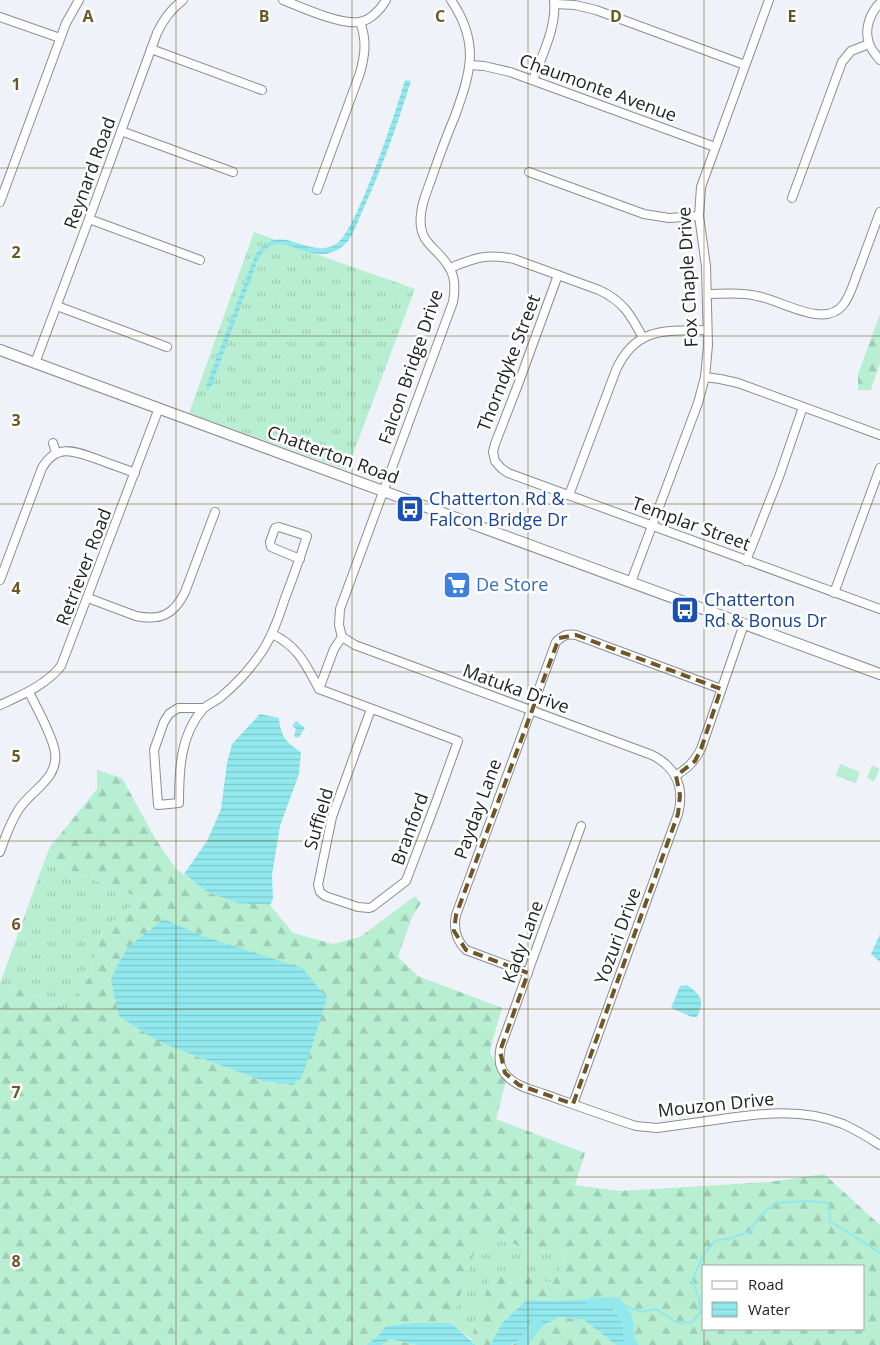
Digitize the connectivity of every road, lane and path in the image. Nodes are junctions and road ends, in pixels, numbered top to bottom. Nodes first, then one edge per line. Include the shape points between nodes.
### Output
1 (79, 0) edge
2 (183, 0) edge
3 (386, 0) edge
4 (451, 0) edge
5 (770, 0) edge
6 (288, 1) edge
7 (554, 2) edge
8 (880, 3) edge
9 (0, 17) edge
10 (360, 22) junction
11 (60, 38) junction
12 (869, 44) junction
13 (151, 49) junction
14 (880, 60) edge
15 (470, 65) junction
16 (745, 65) junction
17 (533, 80) junction
18 (262, 90) dead end
19 (121, 131) junction
20 (715, 147) junction
21 (233, 172) dead end
22 (529, 172) dead end
23 (317, 190) dead end
24 (792, 198) dead end
25 (0, 202) edge
26 (880, 212) edge
27 (699, 216) junction
28 (89, 219) junction
29 (423, 234) junction
30 (415, 238) dead end
31 (200, 260) dead end
32 (450, 268) junction
33 (558, 275) junction
34 (707, 294) junction
35 (57, 306) junction
36 (708, 330) junction
37 (644, 338) junction
38 (167, 347) dead end
39 (0, 350) edge
40 (35, 362) junction
41 (705, 377) junction
42 (803, 407) junction
43 (159, 408) junction
44 (880, 435) edge
45 (53, 443) dead end
46 (56, 454) junction
47 (495, 461) joint
48 (880, 468) edge
49 (135, 473) junction
50 (383, 491) junction
51 (569, 495) junction
52 (215, 512) dead end
53 (652, 526) junction
54 (300, 559) junction
55 (746, 561) junction
56 (0, 580) edge
57 (631, 582) junction
58 (834, 593) junction
59 (88, 598) junction
60 (880, 609) edge
61 (744, 624) junction
62 (272, 634) junction
63 (342, 637) junction
64 (880, 674) edge
65 (319, 689) junction
66 (721, 689) junction
67 (28, 692) junction
68 (0, 705) edge
69 (204, 708) junction
70 (370, 709) junction
71 (530, 710) junction
72 (675, 776) junction
73 (581, 826) dead end
74 (0, 852) edge
75 (365, 909) joint
76 (528, 973) junction
77 (502, 1068) joint
78 (573, 1104) junction
79 (880, 1145) edge

1 - 11 street
2 - 13 street, Reynard Road via 168,13
3 - 10 street via 374,14
4 - 15 street via 467,30
5 - 16 street, Fox Chaple Drive
6 - 10 street via 332,18
7 - 16 street via 596,10
7 - 17 street via 550,33
8 - 12 street via 869,19
9 - 11 street
10 - 23 street via 365,39 363,62
11 - 25 street
12 - 14 street
12 - 24 street via 851,51 842,62
13 - 18 street
13 - 19 street, Reynard Road
15 - 17 street, Chaumonte Avenue via 496,68
15 - 29 street via 424,199 420,219
16 - 20 street, Fox Chaple Drive
17 - 20 street, Chaumonte Avenue
19 - 21 street
19 - 28 street, Reynard Road
20 - 27 street, Fox Chaple Drive via 701,187
22 - 27 street via 644,214 669,218
26 - 34 street via 848,296 840,308 831,313 810,313 750,294
27 - 34 street, Fox Chaple Drive
28 - 31 street
28 - 35 street, Reynard Road
29 - 30 street
29 - 32 street, Falcon Bridge Drive
32 - 33 street via 497,256
32 - 50 street, Falcon Bridge Drive via 455,285 453,302
33 - 37 street via 620,302
33 - 47 street, Thorndyke Street via 495,444
34 - 36 street, Fox Chaple Drive
35 - 38 street
35 - 40 street, Reynard Road
36 - 37 street via 663,331
36 - 41 street, Fox Chaple Drive
37 - 51 street via 630,347 620,360
39 - 40 main road, Chatterton Road
40 - 43 main road, Chatterton Road
41 - 42 street via 738,383
41 - 53 street, Fox Chaple Drive
42 - 44 street
42 - 55 street
43 - 49 street, Retriever Road
43 - 50 main road, Chatterton Road
45 - 46 street
46 - 49 street via 77,452
46 - 56 street via 42,468
47 - 51 street, Templar Street via 508,473
48 - 58 street
49 - 59 street, Retriever Road
50 - 57 main road, Chatterton Road
50 - 63 street, Falcon Bridge Drive via 340,609 338,625
51 - 53 street, Templar Street
52 - 59 street via 185,592 169,613 156,618 136,616
53 - 55 street, Templar Street
53 - 57 street, Fox Chaple Drive
54 - 54 street via 271,547 275,528 308,536
54 - 62 street
55 - 58 street, Templar Street
57 - 61 main road, Chatterton Road
58 - 60 street, Templar Street
59 - 67 street, Retriever Road via 61,666 51,678
61 - 64 main road, Chatterton Road
61 - 66 street
62 - 65 street via 289,643 299,654
62 - 69 street via 240,679 222,697
63 - 65 street
63 - 71 street, Matuka Drive via 355,645
65 - 70 street
66 - 71 street, Payday Lane via 571,633 556,642
66 - 72 street via 702,749 695,761
67 - 68 street, Retriever Road
67 - 74 street via 52,741 55,760 52,773 16,813
69 - 69 street via 178,708 164,722 154,750 158,805 178,803 183,748
70 - 75 street, Suffield via 332,817 318,885 325,896
70 - 75 street, Branford via 458,741 408,878
71 - 72 street, Matuka Drive via 652,755 666,764
71 - 76 street, Payday Lane via 454,923 457,938 466,950
72 - 78 street, Yozuri Drive via 680,788 678,814
73 - 76 street, Kady Lane
76 - 77 street, Kady Lane via 501,1046
77 - 78 street, Mouzon Drive via 519,1085
78 - 79 street, Mouzon Drive via 647,1128 764,1113 806,1114 843,1124

